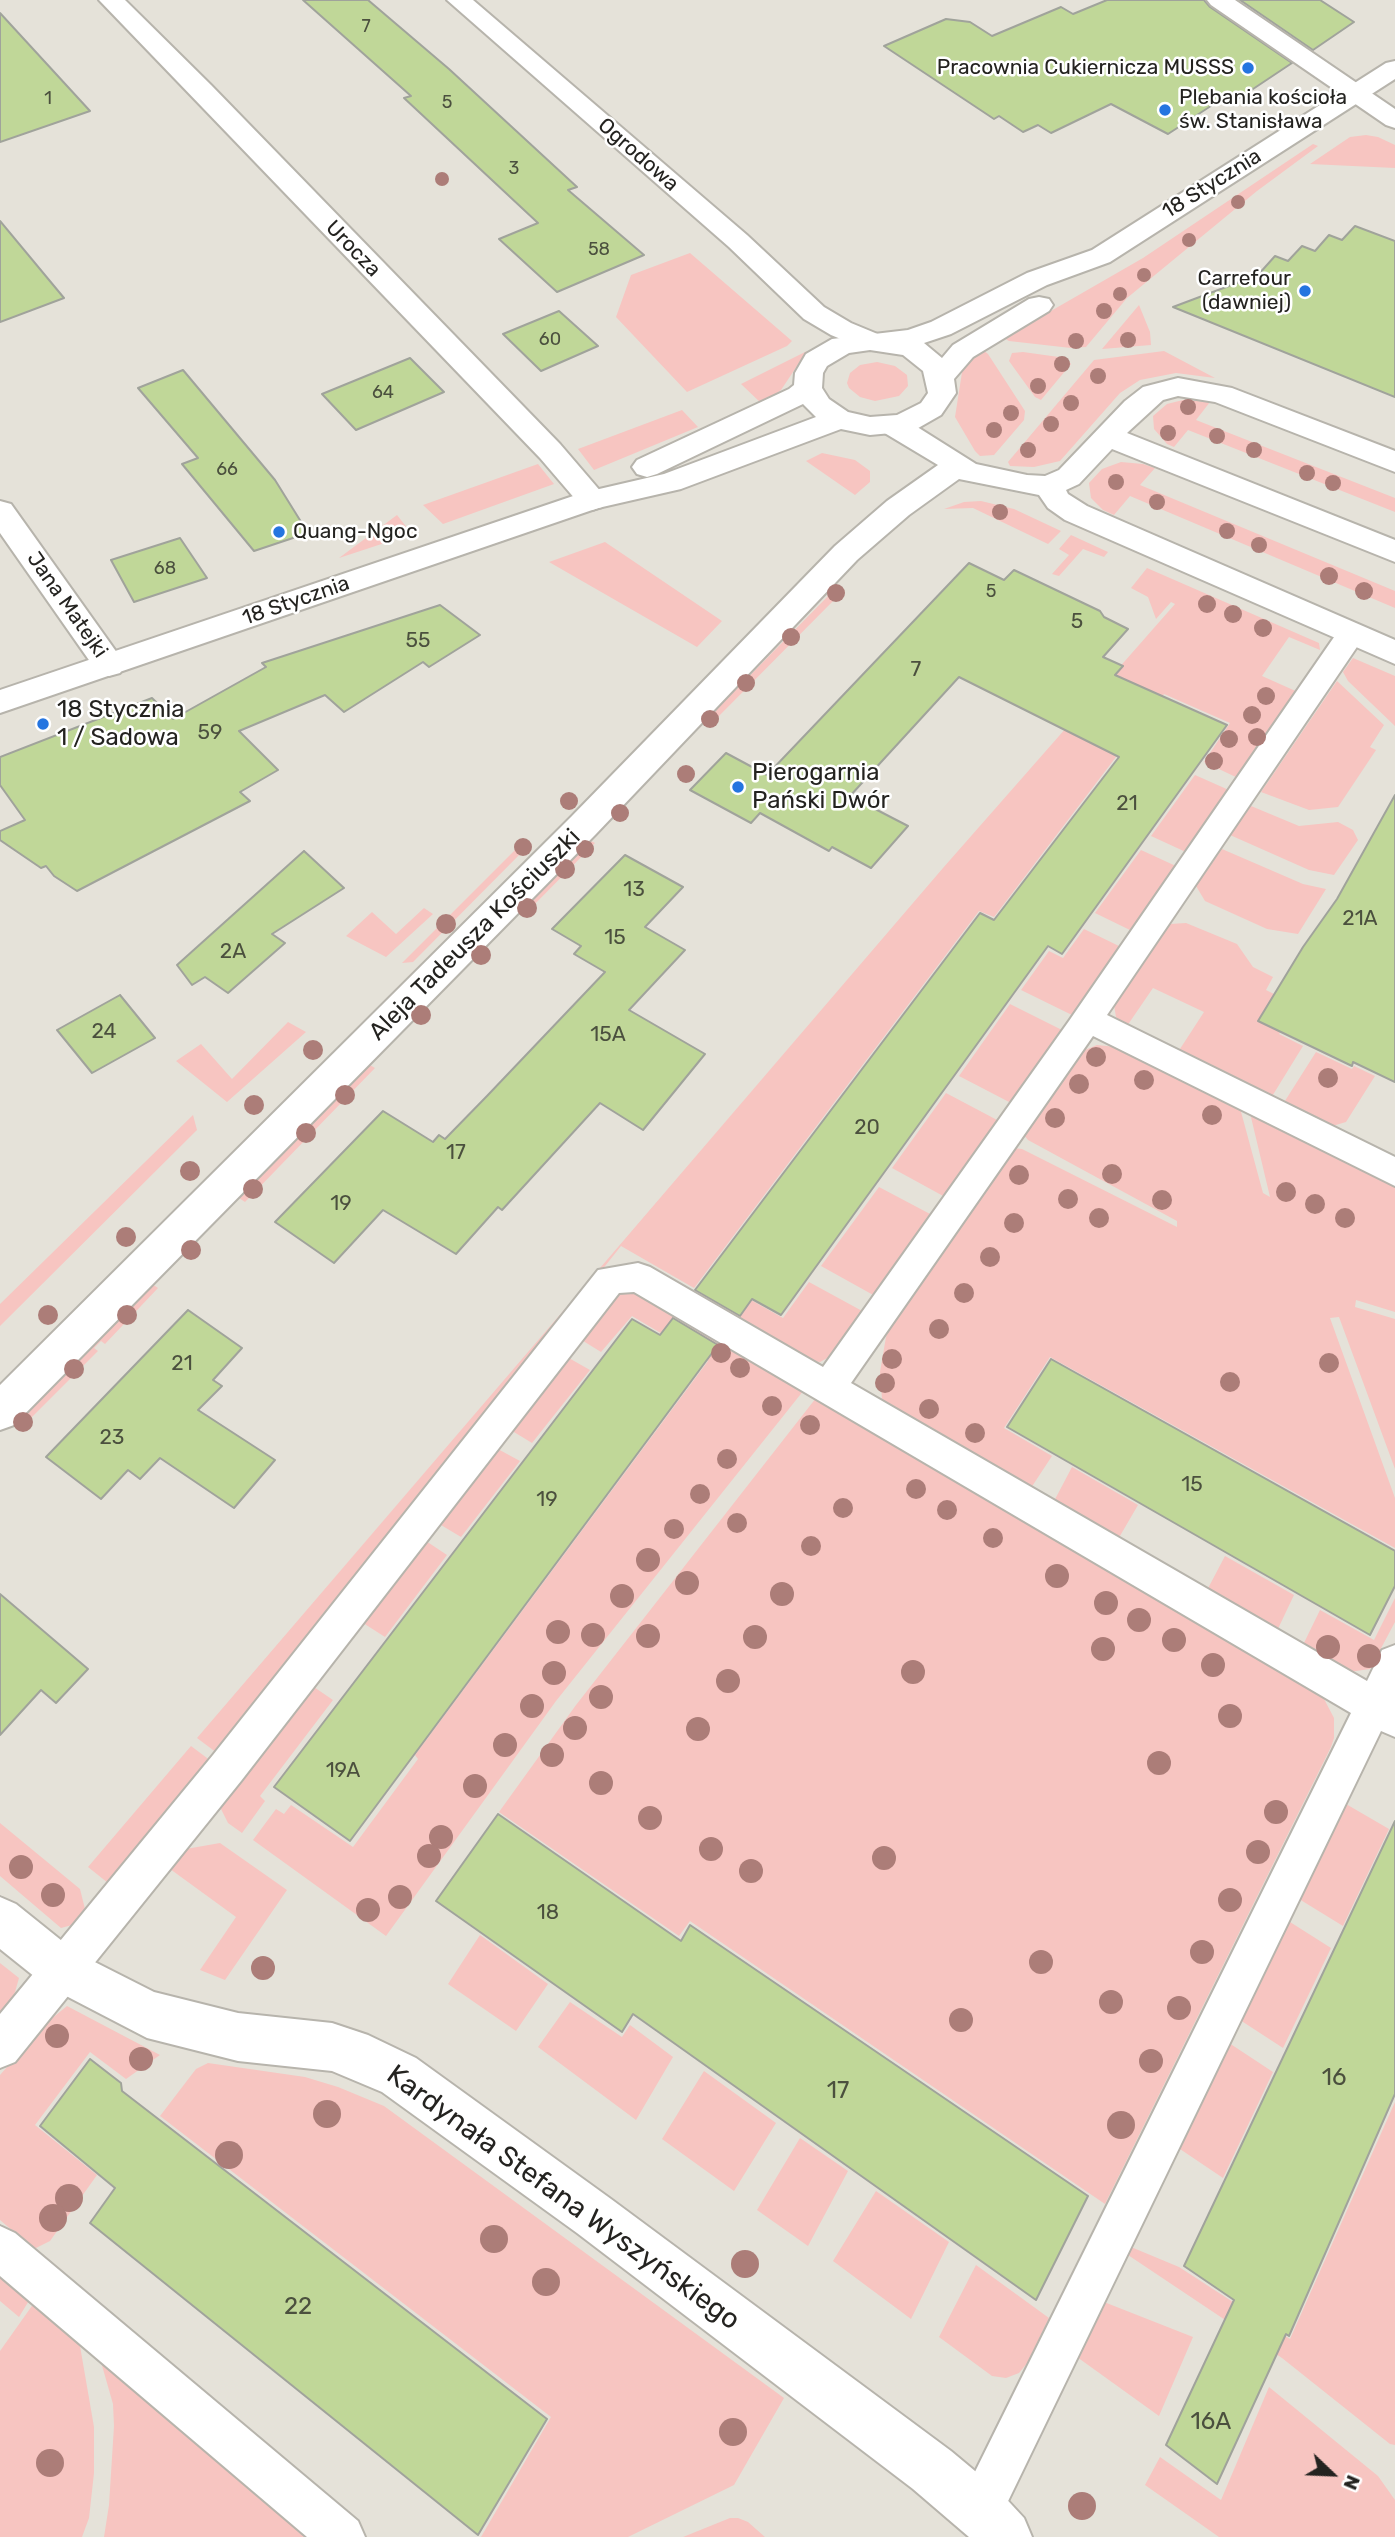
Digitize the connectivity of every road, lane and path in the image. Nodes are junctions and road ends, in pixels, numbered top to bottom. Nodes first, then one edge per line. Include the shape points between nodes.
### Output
1 (111, 0) edge
2 (1219, 0) edge
3 (464, 1) edge
4 (1395, 68) edge
5 (1355, 93) junction
6 (1395, 120) edge
7 (1101, 256) junction
8 (814, 313) junction
9 (879, 341) junction
10 (821, 357) junction
11 (808, 388) junction
12 (939, 389) junction
13 (839, 419) junction
14 (892, 425) junction
15 (1108, 436) junction
16 (1395, 462) edge
17 (957, 467) junction
18 (1048, 486) junction
19 (592, 500) junction
20 (0, 511) edge
21 (1395, 552) edge
22 (1351, 634) junction
23 (1395, 653) edge
24 (109, 665) junction
25 (0, 702) edge
26 (1087, 1019) junction
27 (1395, 1172) edge
28 (828, 1387) junction
29 (0, 1412) edge
30 (1395, 1663) edge
31 (1384, 1712) edge
32 (0, 1920) edge
33 (61, 1969) junction
34 (0, 2047) edge
35 (0, 2248) edge
36 (993, 2523) edge
37 (342, 2537) edge

1 - 19 street, Urocza via 550,451
2 - 5 street
3 - 8 street, Ogrodowa
4 - 5 street, 18 Stycznia
5 - 6 street
5 - 7 street, 18 Stycznia
7 - 9 street, 18 Stycznia via 1037,279 941,328 912,338
7 - 12 street, 18 Stycznia via 1059,293 963,351
8 - 9 street, Ogrodowa via 841,329
8 - 10 street via 822,338
9 - 10 street via 842,345
9 - 12 street via 922,354 936,367
10 - 11 street via 809,373
11 - 13 street via 818,405
11 - 19 street, 18 Stycznia via 653,463
12 - 14 street via 931,409 916,419
12 - 17 street via 941,430
13 - 14 street
13 - 19 street, 18 Stycznia via 671,482
14 - 17 street
15 - 16 street via 1153,393 1198,388
15 - 18 street via 1069,477
15 - 21 street
17 - 18 street via 992,478
17 - 29 street, Aleja Tadeusza Kościuszki via 898,508 846,553 564,846
18 - 22 street via 1058,501 1076,513
19 - 24 street, 18 Stycznia
20 - 24 street, Jana Matejki
22 - 23 street
22 - 26 lane
24 - 25 street, 18 Stycznia
26 - 27 lane
26 - 28 lane
28 - 31 lane
28 - 33 lane via 638,1277 610,1280 227,1768
30 - 31 lane
31 - 36 lane
32 - 33 street, Kardynała Stefana Wyszyńskiego
33 - 34 lane
33 - 36 street, Kardynała Stefana Wyszyńskiego via 147,2014 238,2037 342,2049 399,2075 917,2459
35 - 37 lane

